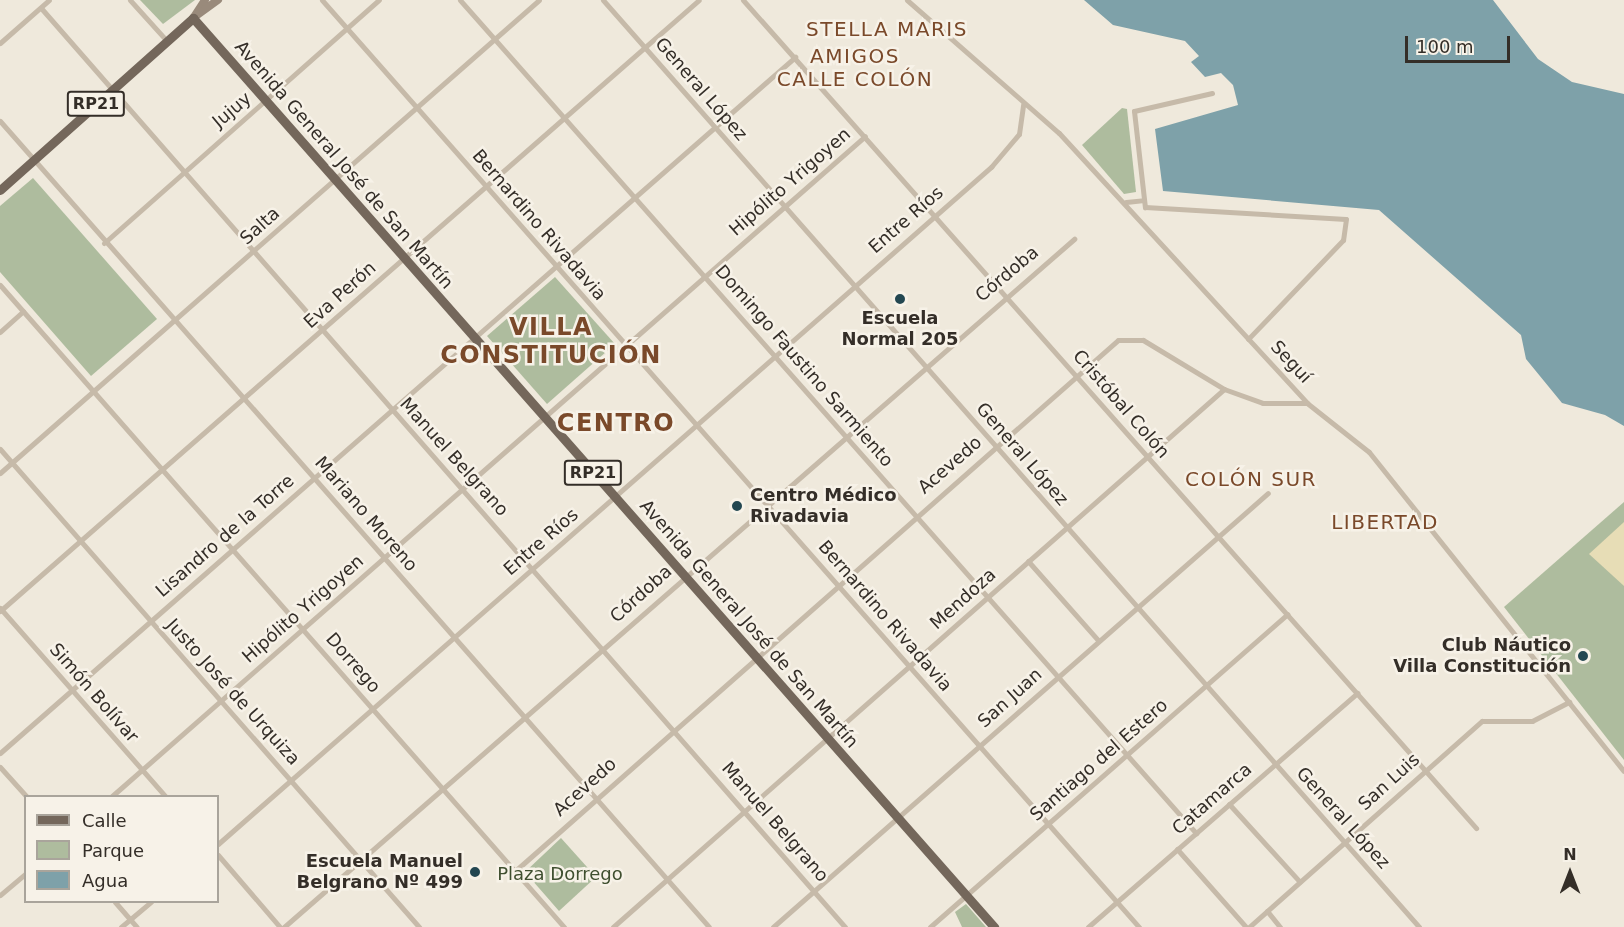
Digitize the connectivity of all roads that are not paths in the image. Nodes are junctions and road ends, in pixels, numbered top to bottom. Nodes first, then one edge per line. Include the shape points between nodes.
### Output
1 (49, 0) edge
2 (130, 0) edge
3 (206, 0) edge
4 (218, 0) edge
5 (322, 0) edge
6 (379, 0) edge
7 (460, 0) edge
8 (539, 0) edge
9 (603, 0) edge
10 (699, 0) edge
11 (743, 0) edge
12 (907, 0) edge
13 (41, 8) junction
14 (193, 18) junction
15 (346, 27) junction
16 (496, 40) junction
17 (167, 41) junction
18 (0, 43) edge
19 (645, 47) junction
20 (795, 57) junction
21 (113, 89) junction
22 (1212, 93) dead end
23 (267, 101) junction
24 (1023, 104) junction
25 (417, 109) junction
26 (564, 118) junction
27 (0, 121) edge
28 (714, 127) junction
29 (866, 136) junction
30 (34, 160) junction
31 (184, 171) junction
32 (336, 178) junction
33 (486, 188) junction
34 (0, 190) edge
35 (636, 198) junction
36 (1144, 200) junction
37 (1126, 202) junction
38 (785, 206) junction
39 (934, 215) junction
40 (1074, 239) dead end
41 (104, 243) junction
42 (254, 251) junction
43 (405, 258) junction
44 (554, 264) junction
45 (705, 275) junction
46 (855, 284) junction
47 (0, 285) edge
48 (1004, 295) junction
49 (23, 311) junction
50 (174, 321) junction
51 (324, 330) junction
52 (0, 332) edge
53 (472, 336) junction
54 (1248, 339) junction
55 (627, 348) junction
56 (774, 355) junction
57 (924, 364) junction
58 (1075, 374) junction
59 (1224, 389) junction
60 (92, 391) junction
61 (244, 399) junction
62 (1307, 402) junction
63 (391, 409) junction
64 (546, 418) junction
65 (696, 424) junction
66 (844, 435) junction
67 (994, 446) junction
68 (0, 449) edge
69 (1148, 458) junction
70 (12, 463) junction
71 (163, 471) junction
72 (0, 473) edge
73 (315, 478) junction
74 (463, 490) junction
75 (1268, 493) dead end
76 (615, 498) junction
77 (766, 502) junction
78 (915, 516) junction
79 (1067, 527) junction
80 (1217, 536) junction
81 (81, 541) junction
82 (233, 550) junction
83 (383, 558) junction
84 (1028, 561) junction
85 (532, 568) junction
86 (684, 575) junction
87 (836, 585) junction
88 (987, 598) junction
89 (1136, 607) junction
90 (0, 610) edge
91 (1287, 614) junction
92 (150, 621) junction
93 (303, 628) junction
94 (454, 638) junction
95 (1098, 640) junction
96 (603, 648) junction
97 (755, 657) junction
98 (910, 666) junction
99 (1056, 676) junction
100 (1208, 685) junction
101 (72, 691) junction
102 (1357, 693) junction
103 (220, 702) junction
104 (1569, 702) junction
105 (372, 708) junction
106 (524, 716) junction
107 (673, 728) junction
108 (828, 740) junction
109 (978, 747) junction
110 (0, 753) edge
111 (1126, 757) junction
112 (1275, 765) junction
113 (0, 767) edge
114 (1425, 770) junction
115 (142, 771) junction
116 (1624, 771) edge
117 (291, 781) junction
118 (442, 788) junction
119 (25, 795) edge
120 (113, 795) edge
121 (164, 795) edge
122 (595, 799) junction
123 (1229, 804) junction
124 (745, 811) junction
125 (897, 817) junction
126 (1049, 824) junction
127 (1476, 828) dead end
128 (1196, 833) junction
129 (1345, 842) junction
130 (219, 843) edge
131 (1177, 849) junction
132 (219, 856) edge
133 (360, 860) junction
134 (515, 871) junction
135 (24, 875) edge
136 (667, 880) junction
137 (1300, 882) junction
138 (814, 890) junction
139 (0, 895) edge
140 (966, 895) junction
141 (1117, 902) junction
142 (116, 903) edge
143 (150, 903) edge
144 (1267, 911) junction
145 (130, 919) junction
146 (121, 927) edge
147 (137, 927) edge
148 (282, 927) edge
149 (419, 927) edge
150 (564, 927) edge
151 (613, 927) edge
152 (709, 927) edge
153 (773, 927) edge
154 (845, 927) edge
155 (930, 927) edge
156 (994, 927) edge
157 (1088, 927) edge
158 (1139, 927) edge
159 (1247, 927) edge
160 (1281, 927) edge
161 (1419, 927) edge

1 - 13 street
2 - 17 street
3 - 14 main road
4 - 14 main road
5 - 15 street, Bernardino Rivadavia
6 - 15 street, Jujuy
7 - 16 street, Domingo Faustino Sarmiento
8 - 16 street, Salta
9 - 19 street, General López
10 - 19 street, Eva Perón
11 - 20 street, Cristóbal Colón
12 - 24 street, Seguí
13 - 18 street
13 - 21 street, Manuel Belgrano
14 - 17 main road, RP21
14 - 23 main road, Avenida General José de San Martín / RP21
15 - 23 street, Jujuy
15 - 25 street, Bernardino Rivadavia
16 - 25 street, Salta
16 - 26 street, Domingo Faustino Sarmiento
17 - 21 main road, RP21
19 - 26 street, Eva Perón
19 - 28 street, General López
20 - 28 street, Lisandro de la Torre
20 - 29 street, Cristóbal Colón
21 - 30 main road, RP21
21 - 31 street, Manuel Belgrano
22 - 36 street via 1134,111
23 - 31 street, Jujuy
23 - 32 main road, Avenida General José de San Martín / RP21
24 - 37 street, Seguí via 1059,133
24 - 39 street, Entre Ríos via 1019,134 991,167
25 - 32 street, Salta
25 - 33 street, Bernardino Rivadavia
26 - 33 street, Eva Perón
26 - 35 street, Domingo Faustino Sarmiento
27 - 30 street, Mariano Moreno
28 - 35 street, Lisandro de la Torre
28 - 38 street, General López
29 - 38 street, Hipólito Yrigoyen
29 - 39 street, Cristóbal Colón
30 - 34 main road, RP21
30 - 41 street, Mariano Moreno
31 - 41 street, Jujuy
31 - 42 street, Manuel Belgrano
32 - 42 street, Salta
32 - 43 main road, Avenida General José de San Martín / RP21
33 - 43 street, Eva Perón
33 - 44 street, Bernardino Rivadavia
35 - 44 street, Lisandro de la Torre
35 - 45 street, Domingo Faustino Sarmiento
36 - 37 street
36 - 54 street via 1150,209 1346,219 1343,240
37 - 54 street, Seguí
38 - 45 street, Hipólito Yrigoyen
38 - 46 street, General López
39 - 46 street, Entre Ríos
39 - 48 street, Cristóbal Colón
40 - 48 street, Córdoba
41 - 50 street, Mariano Moreno
42 - 50 street, Salta
42 - 51 street, Manuel Belgrano
43 - 51 street, Eva Perón
43 - 53 main road, Avenida General José de San Martín / RP21
44 - 53 street, Lisandro de la Torre
44 - 55 street, Bernardino Rivadavia
45 - 55 street, Hipólito Yrigoyen
45 - 56 street, Domingo Faustino Sarmiento
46 - 56 street, Entre Ríos
46 - 57 street, General López
47 - 49 street, Dorrego
48 - 57 street, Córdoba
48 - 58 street, Cristóbal Colón
49 - 52 street
49 - 60 street, Dorrego
50 - 60 street, Salta
50 - 61 street, Mariano Moreno
51 - 61 street, Eva Perón
51 - 63 street, Manuel Belgrano
53 - 63 street, Lisandro de la Torre
53 - 64 main road, Avenida General José de San Martín / RP21
54 - 62 street, Seguí
55 - 64 street, Hipólito Yrigoyen
55 - 65 street, Bernardino Rivadavia
56 - 65 street, Entre Ríos
56 - 66 street, Domingo Faustino Sarmiento
57 - 66 street, Córdoba
57 - 67 street, General López
58 - 59 street, Acevedo via 1118,340 1143,340
58 - 67 street, Acevedo
58 - 69 street, Cristóbal Colón
59 - 62 street, Acevedo via 1263,403
59 - 69 street, Mendoza
60 - 70 street, Salta
60 - 71 street, Dorrego
61 - 71 street, Eva Perón
61 - 73 street, Mariano Moreno
62 - 104 street, Seguí via 1369,452
63 - 73 street, Lisandro de la Torre
63 - 74 street, Manuel Belgrano
64 - 74 street, Hipólito Yrigoyen
64 - 76 main road, Avenida General José de San Martín / RP21
65 - 76 street, Entre Ríos
65 - 77 street, Bernardino Rivadavia
66 - 77 street, Córdoba
66 - 78 street, Domingo Faustino Sarmiento
67 - 78 street, Acevedo
67 - 79 street, General López
68 - 70 street, Justo José de Urquiza
69 - 79 street, Mendoza
69 - 80 street, Cristóbal Colón
70 - 72 street, Salta
70 - 81 street, Justo José de Urquiza
71 - 81 street, Eva Perón
71 - 82 street, Dorrego
73 - 82 street, Lisandro de la Torre
73 - 83 street, Mariano Moreno
74 - 83 street, Hipólito Yrigoyen
74 - 85 street, Manuel Belgrano
75 - 80 street, San Juan
76 - 85 street, Entre Ríos
76 - 86 main road, Avenida General José de San Martín / RP21
77 - 86 street, Córdoba
77 - 87 street, Bernardino Rivadavia
78 - 87 street, Acevedo
78 - 88 street, Domingo Faustino Sarmiento
79 - 84 street, Mendoza
79 - 89 street, General López
80 - 89 street, San Juan
80 - 91 street, Cristóbal Colón
81 - 90 street, Eva Perón
81 - 92 street, Justo José de Urquiza
82 - 92 street, Lisandro de la Torre
82 - 93 street, Dorrego
83 - 93 street, Hipólito Yrigoyen
83 - 94 street, Mariano Moreno
84 - 88 street, Mendoza
84 - 95 street
85 - 94 street, Entre Ríos
85 - 96 street, Manuel Belgrano
86 - 96 street, Córdoba
86 - 97 main road, Avenida General José de San Martín / RP21
87 - 97 street, Acevedo
87 - 98 street, Bernardino Rivadavia
88 - 98 street, Mendoza
88 - 99 street, Domingo Faustino Sarmiento
89 - 95 street, San Juan
89 - 100 street, General López
90 - 101 street, Simón Bolívar
91 - 100 street, Santiago del Estero
91 - 102 street, Cristóbal Colón
92 - 101 street, Lisandro de la Torre
92 - 103 street, Justo José de Urquiza
93 - 103 street, Hipólito Yrigoyen
93 - 105 street, Dorrego
94 - 105 street, Entre Ríos
94 - 106 street, Mariano Moreno
95 - 99 street, San Juan
96 - 106 street, Córdoba
96 - 107 street, Manuel Belgrano
97 - 107 street, Acevedo
97 - 108 main road, Avenida General José de San Martín / RP21
98 - 108 street, Mendoza
98 - 109 street, Bernardino Rivadavia
99 - 109 street, San Juan
99 - 111 street, Domingo Faustino Sarmiento
100 - 111 street, Santiago del Estero
100 - 112 street, General López
101 - 110 street, Lisandro de la Torre
101 - 115 street, Simón Bolívar
102 - 112 street, Catamarca
102 - 114 street, Cristóbal Colón
103 - 115 street, Hipólito Yrigoyen
103 - 117 street, Justo José de Urquiza
104 - 114 street, San Luis via 1532,721 1482,721
104 - 116 street, Seguí
105 - 117 street, Entre Ríos
105 - 118 street, Dorrego
106 - 118 street, Córdoba
106 - 122 street, Mariano Moreno
107 - 122 street, Acevedo
107 - 124 street, Manuel Belgrano
108 - 124 street, Mendoza
108 - 125 main road, Avenida General José de San Martín / RP21
109 - 125 street, San Juan
109 - 126 street, Bernardino Rivadavia
111 - 126 street, Santiago del Estero
111 - 128 street, Domingo Faustino Sarmiento
112 - 123 street, Catamarca
112 - 129 street, General López
113 - 119 street
114 - 127 street, Cristóbal Colón
114 - 129 street, San Luis
115 - 120 street, Hipólito Yrigoyen
115 - 121 street, Simón Bolívar
117 - 130 street, Entre Ríos
117 - 133 street, Justo José de Urquiza
118 - 133 street, Córdoba
118 - 134 street, Dorrego
122 - 134 street, Acevedo
122 - 136 street, Mariano Moreno
123 - 128 street, Catamarca
123 - 137 street
124 - 136 street, Mendoza
124 - 138 street, Manuel Belgrano
125 - 138 street, San Juan
125 - 140 main road, Avenida General José de San Martín / RP21
126 - 140 street, Santiago del Estero
126 - 141 street, Bernardino Rivadavia
128 - 131 street, Catamarca
129 - 137 street, San Luis
129 - 161 street, General López
131 - 141 street, Catamarca
131 - 159 street
132 - 148 street
133 - 148 street, Córdoba
133 - 149 street, Justo José de Urquiza
134 - 150 street, Dorrego
135 - 139 street
136 - 151 street, Mendoza
136 - 152 street, Mariano Moreno
137 - 144 street, San Luis
138 - 153 street, San Juan
138 - 154 street, Manuel Belgrano
140 - 155 street, Santiago del Estero
140 - 156 main road, Avenida General José de San Martín / RP21
141 - 157 street, Catamarca
141 - 158 street, Bernardino Rivadavia
142 - 145 street
143 - 145 street
144 - 159 street, San Luis
144 - 160 street
145 - 146 street
145 - 147 street

